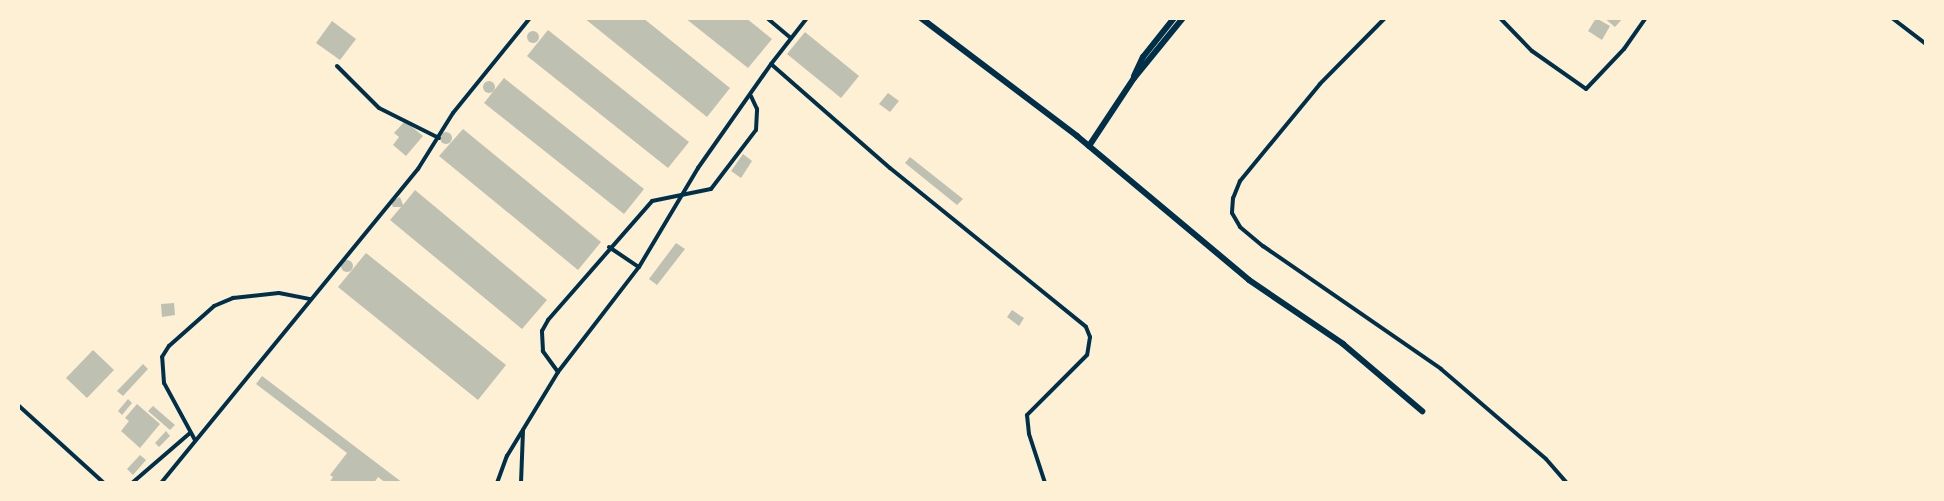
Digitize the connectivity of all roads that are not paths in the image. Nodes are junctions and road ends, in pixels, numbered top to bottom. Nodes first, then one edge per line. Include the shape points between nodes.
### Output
1 (530, 18) edge
2 (767, 18) edge
3 (807, 18) edge
4 (921, 18) edge
5 (1174, 18) edge
6 (1183, 18) edge
7 (1385, 18) edge
8 (1500, 18) edge
9 (1646, 18) edge
10 (1892, 18) edge
11 (791, 38) junction
12 (1926, 44) edge
13 (771, 64) junction
14 (337, 66) dead end
15 (1134, 78) junction
16 (750, 96) junction
17 (439, 138) junction
18 (1089, 146) junction
19 (682, 194) junction
20 (609, 248) junction
21 (639, 267) junction
22 (310, 299) junction
23 (558, 372) junction
24 (18, 405) edge
25 (1422, 411) dead end
26 (523, 429) junction
27 (190, 433) junction
28 (195, 441) junction
29 (104, 483) edge
30 (132, 483) edge
31 (162, 483) edge
32 (497, 483) edge
33 (521, 483) edge
34 (1045, 483) edge
35 (1567, 483) edge

1 - 17 lane via 472,89
2 - 11 lane
3 - 11 lane
4 - 18 street
5 - 15 street via 1143,57
6 - 15 street
7 - 35 lane via 1320,84 1240,181 1232,213 1240,227 1263,246 1440,369 1546,459
8 - 9 lane via 1532,51 1586,89 1624,49
10 - 12 lane
11 - 13 lane
13 - 16 lane
13 - 34 lane via 890,168 1086,327 1090,337 1087,355 1027,415
14 - 17 lane via 379,108
15 - 18 street
16 - 19 lane
16 - 19 lane via 757,109 756,130 711,189
17 - 22 lane
18 - 25 street via 1249,280 1343,344
19 - 20 lane via 652,201
19 - 21 lane
20 - 21 lane
20 - 23 lane via 542,331 543,351
21 - 23 lane
22 - 27 lane via 279,293 233,298 214,306 169,346 162,357 164,383
22 - 28 lane via 251,377
23 - 26 lane
24 - 29 lane
26 - 32 lane
26 - 33 lane
27 - 28 lane
27 - 30 lane
28 - 31 lane

